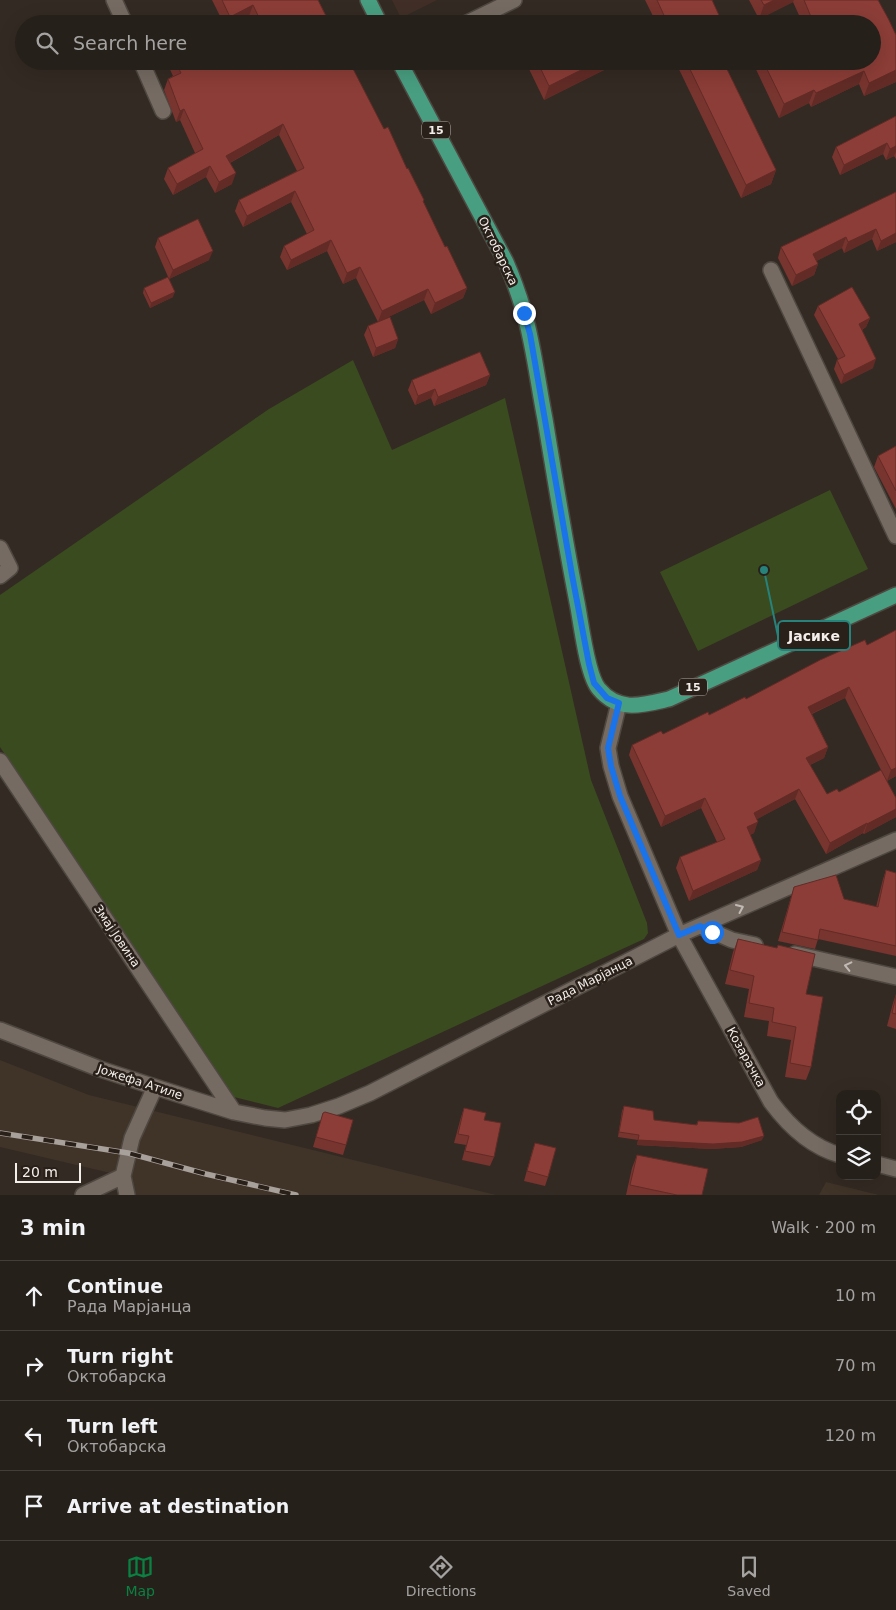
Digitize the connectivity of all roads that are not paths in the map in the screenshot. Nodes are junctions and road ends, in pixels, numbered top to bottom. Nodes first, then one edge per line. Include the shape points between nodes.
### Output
1 (114, 0) edge
2 (368, 0) edge
3 (514, 0) edge
4 (121, 15) edge
5 (376, 15) edge
6 (483, 15) edge
7 (145, 70) edge
8 (404, 70) edge
9 (163, 110) dead end
10 (771, 270) dead end
11 (896, 536) edge
12 (0, 548) edge
13 (0, 576) edge
14 (896, 595) edge
15 (619, 703) junction
16 (0, 761) edge
17 (896, 840) edge
18 (700, 926) junction
19 (679, 935) junction
20 (896, 977) edge
21 (0, 1030) edge
22 (156, 1087) junction
23 (234, 1112) junction
24 (285, 1120) joint
25 (836, 1153) edge
26 (881, 1165) edge
27 (896, 1169) edge
28 (123, 1176) junction
29 (84, 1195) edge
30 (127, 1195) edge

1 - 4 street
2 - 5 main road
3 - 6 street
7 - 9 street
8 - 15 main road, Октобарска / 15 via 506,262 516,288 530,334 589,664 594,683 607,698
10 - 11 street
12 - 13 street via 10,568
14 - 15 main road, 15 via 669,699 635,706
15 - 19 street via 608,748 611,766 620,796
16 - 23 street, Змај Јовина
18 -> 17 street, Рада Марјанца
18 - 19 street, Рада Марјанца
20 -> 18 street via 732,940
19 - 24 street, Рада Марјанца via 370,1094
19 - 25 street, Козарачка via 771,1102 797,1131
21 - 22 street, Јожефа Атиле
22 - 23 street, Јожефа Атиле
22 - 28 street via 132,1138
23 - 24 street, Јожефа Атиле
26 - 27 street
28 - 29 street
28 - 30 street

